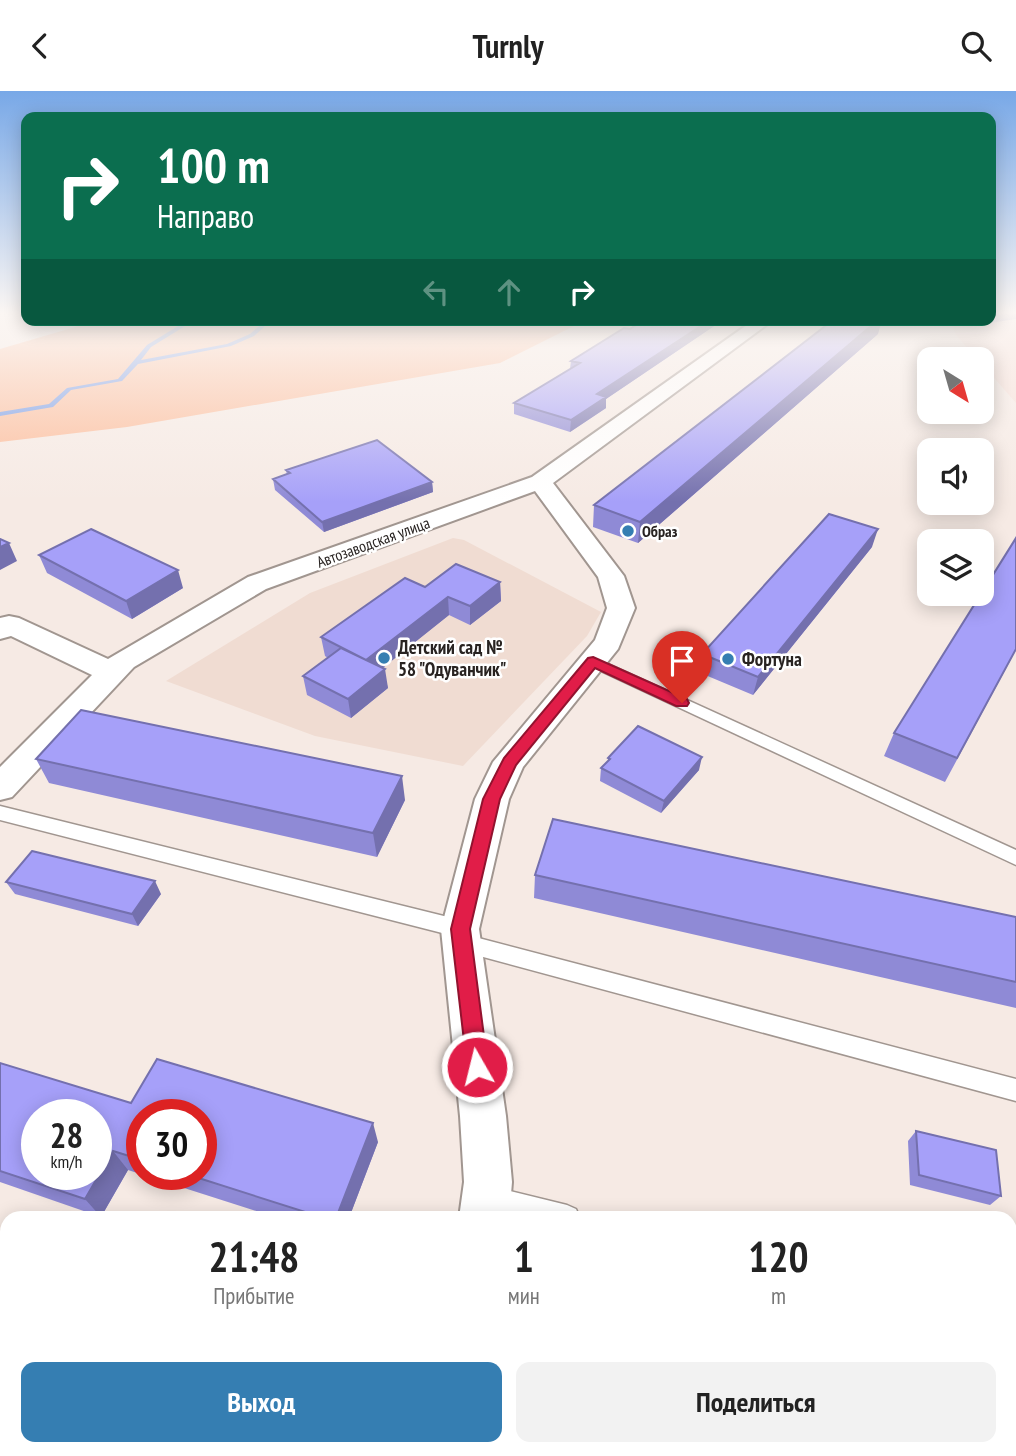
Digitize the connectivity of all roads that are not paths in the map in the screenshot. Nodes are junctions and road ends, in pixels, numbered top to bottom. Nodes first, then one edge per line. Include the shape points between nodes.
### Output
1 (689, 375) edge
2 (540, 482) junction
3 (0, 630) edge
4 (593, 661) junction
5 (111, 672) junction
6 (0, 788) edge
7 (0, 813) edge
8 (1016, 858) edge
9 (461, 936) junction
10 (1016, 1090) edge
11 (485, 1208) edge
12 (510, 1211) edge

1 - 2 street, Автозаводская улица
2 - 4 street via 611,576 621,608 608,643
2 - 5 street, Автозаводская улица via 257,583
3 - 5 street via 9,624
4 - 8 lane
4 - 9 street via 509,762 492,799
5 - 6 street, Автозаводская улица
7 - 9 lane
9 - 10 lane
9 - 11 street via 484,1116
11 - 12 lane

